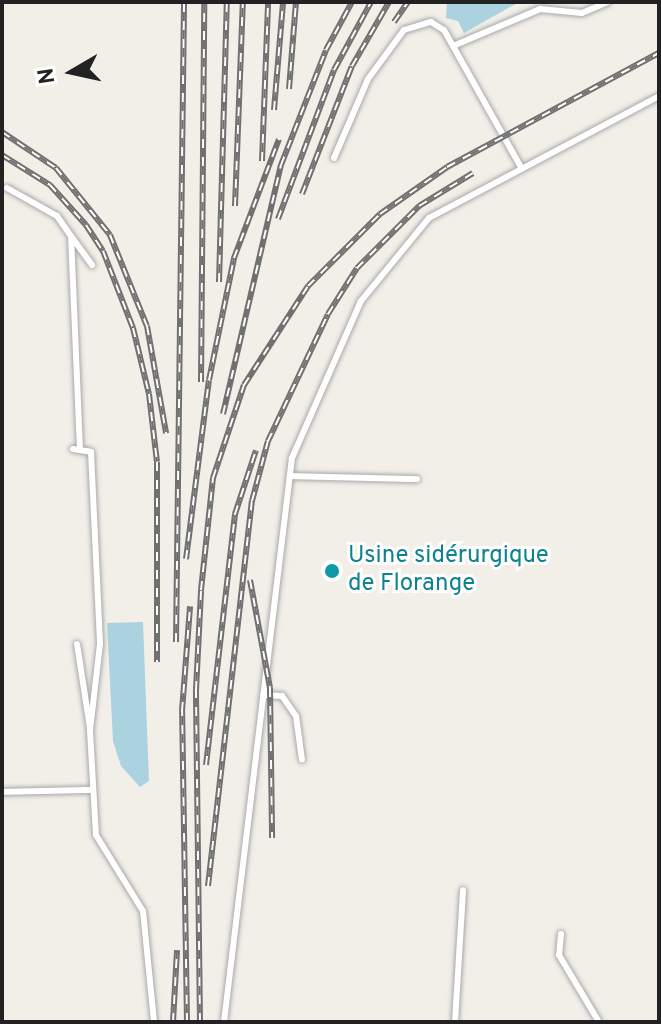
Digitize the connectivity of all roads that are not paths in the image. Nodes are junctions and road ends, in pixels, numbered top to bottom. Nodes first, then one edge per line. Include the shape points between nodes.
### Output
1 (608, 2) edge
2 (453, 46) junction
3 (659, 96) edge
4 (334, 158) dead end
5 (522, 169) junction
6 (7, 188) dead end
7 (71, 236) junction
8 (92, 265) dead end
9 (290, 476) junction
10 (417, 479) dead end
11 (77, 644) dead end
12 (263, 695) junction
13 (90, 731) junction
14 (302, 760) dead end
15 (93, 790) junction
16 (2, 792) edge
17 (463, 890) dead end
18 (561, 934) dead end
19 (154, 1022) edge
20 (224, 1022) edge
21 (455, 1022) edge
22 (599, 1022) edge

1 - 2 lane via 582,13 540,9
2 - 4 lane via 444,30 431,22 404,30 368,79
2 - 5 lane
3 - 5 lane
5 - 9 lane via 429,218 361,301 292,458
6 - 7 lane via 57,216
7 - 8 lane
7 - 13 lane via 77,450 91,452 100,644
9 - 10 lane
9 - 12 lane
11 - 13 lane
12 - 14 lane via 282,696 296,716
12 - 20 lane
13 - 15 lane
15 - 16 lane
15 - 19 lane via 96,835 143,911
17 - 21 lane
18 - 22 lane via 559,955

